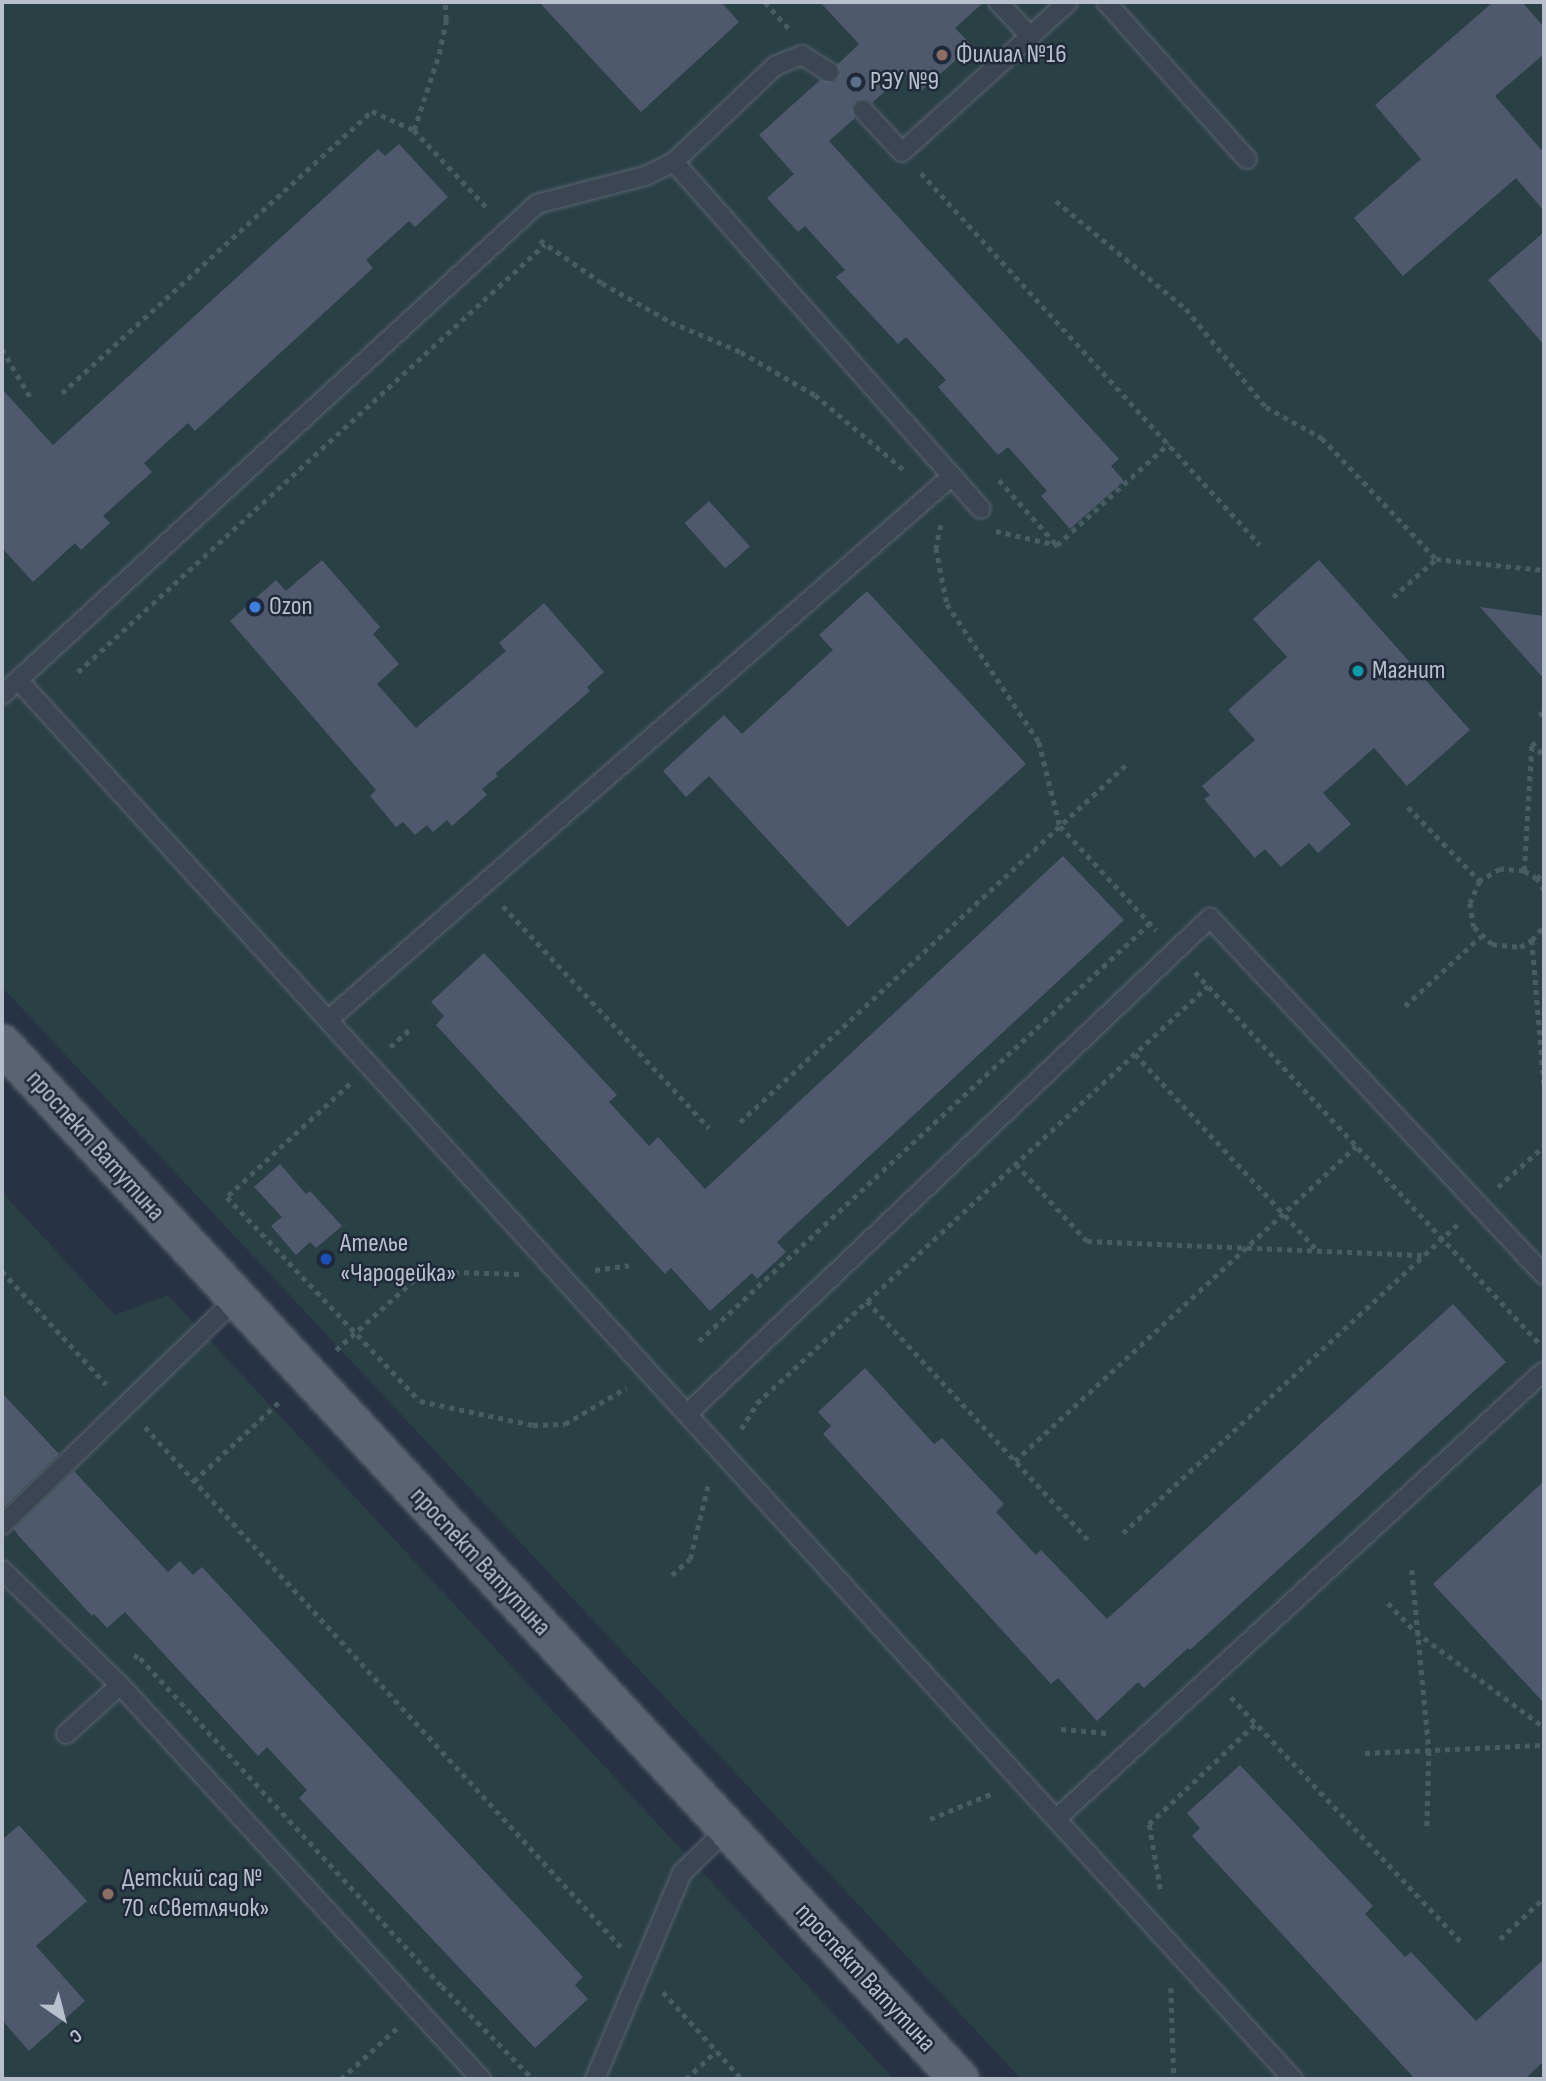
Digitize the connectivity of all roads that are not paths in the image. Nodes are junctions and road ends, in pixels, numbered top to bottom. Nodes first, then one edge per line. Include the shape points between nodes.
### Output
1 (998, 2) edge
2 (1068, 2) edge
3 (1106, 2) edge
4 (1030, 36) junction
5 (828, 72) dead end
6 (863, 110) dead end
7 (1247, 159) dead end
8 (674, 162) junction
9 (952, 476) junction
10 (981, 509) dead end
11 (18, 680) junction
12 (2, 695) edge
13 (328, 1020) junction
14 (2, 1044) edge
15 (1544, 1275) edge
16 (235, 1300) junction
17 (1544, 1371) edge
18 (687, 1414) junction
19 (2, 1525) edge
20 (2, 1570) edge
21 (120, 1685) junction
22 (66, 1734) dead end
23 (1056, 1819) junction
24 (727, 1829) junction
25 (481, 2079) edge
26 (596, 2079) edge
27 (959, 2079) edge
28 (1293, 2079) edge

1 - 4 lane
2 - 4 lane
3 - 7 lane
4 - 6 lane via 902,152
5 - 8 lane via 802,55 775,66
8 - 9 lane
8 - 11 lane via 645,176 537,204
9 - 10 lane
9 - 13 lane
11 - 12 lane
11 - 13 lane
13 - 18 lane
14 - 16 main road, проспект Ватутина
15 - 18 lane via 1210,918
16 - 19 lane
16 - 24 main road, проспект Ватутина
17 - 23 lane
18 - 23 lane
20 - 21 lane
21 - 22 lane
21 - 25 lane
23 - 28 lane
24 - 26 lane via 682,1873
24 - 27 main road, проспект Ватутина

